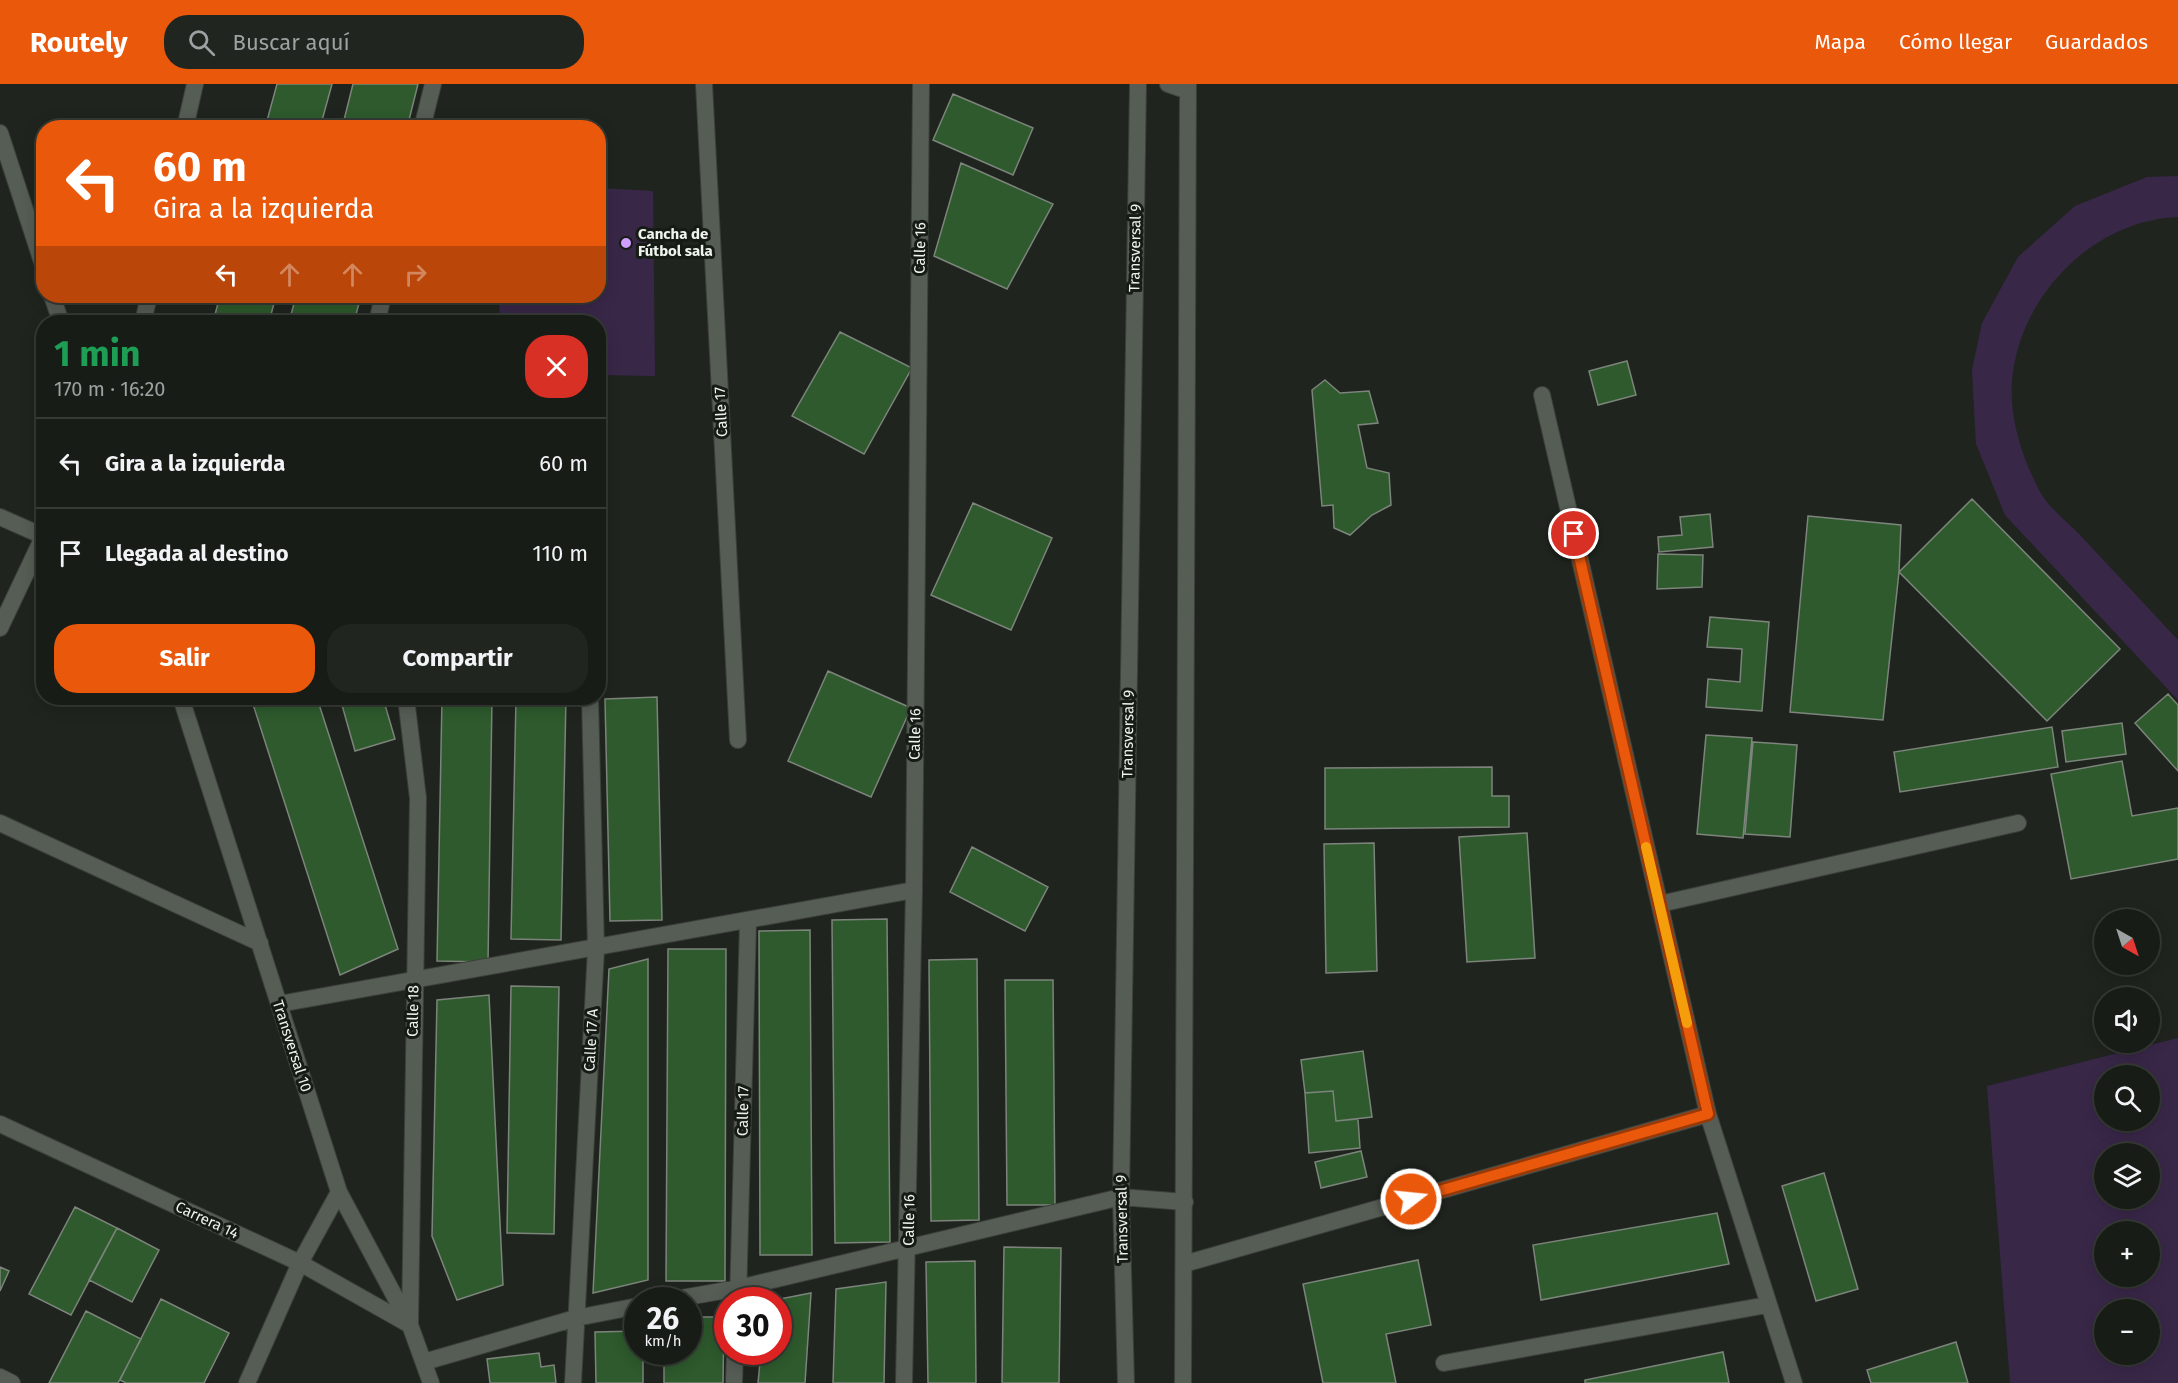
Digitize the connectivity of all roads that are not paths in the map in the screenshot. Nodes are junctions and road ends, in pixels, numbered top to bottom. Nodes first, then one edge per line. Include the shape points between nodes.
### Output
1 (195, 84) edge
2 (433, 84) edge
3 (704, 84) edge
4 (921, 84) edge
5 (1138, 84) edge
6 (1168, 84) edge
7 (1188, 87) edge
8 (187, 120) edge
9 (425, 120) edge
10 (0, 133) edge
11 (36, 243) edge
12 (1542, 395) dead end
13 (0, 517) edge
14 (36, 533) edge
15 (36, 551) edge
16 (0, 628) edge
17 (183, 705) edge
18 (407, 705) edge
19 (590, 705) edge
20 (738, 740) dead end
21 (0, 823) edge
22 (2018, 823) dead end
23 (914, 891) junction
24 (1660, 904) junction
25 (748, 922) junction
26 (260, 944) junction
27 (596, 949) junction
28 (414, 980) junction
29 (279, 1004) junction
30 (1708, 1114) junction
31 (0, 1124) edge
32 (339, 1192) junction
33 (1121, 1197) junction
34 (1185, 1202) junction
35 (908, 1249) junction
36 (300, 1263) junction
37 (1184, 1264) junction
38 (738, 1287) edge
39 (764, 1287) edge
40 (1767, 1305) junction
41 (624, 1309) edge
42 (576, 1318) junction
43 (410, 1326) junction
44 (424, 1362) junction
45 (1444, 1364) dead end
46 (735, 1365) edge
47 (0, 1377) edge
48 (12, 1383) edge
49 (247, 1383) edge
50 (431, 1383) edge
51 (573, 1383) edge
52 (734, 1383) edge
53 (904, 1383) edge
54 (1126, 1383) edge
55 (1184, 1383) edge
56 (1794, 1383) edge

1 - 8 street
2 - 9 street
3 - 20 street, Calle 17
4 - 23 street, Calle 16
5 - 33 street, Transversal 9
6 - 7 street
7 - 34 street
10 - 11 street
12 - 24 street
13 - 14 street
15 - 16 street
17 - 26 street, Transversal 10
18 - 28 street, Calle 18 via 418,798
19 - 27 street, Calle 17 A
21 - 26 street
22 - 24 street
23 - 25 street
23 - 35 street, Calle 16
24 - 30 street
25 - 27 street
25 - 38 street, Calle 17
26 - 29 street, Transversal 10
27 - 28 street
27 - 42 street, Calle 17 A
28 - 29 street
28 - 43 street, Calle 18
29 - 32 street, Transversal 10
30 - 37 street
30 - 40 street
31 - 36 street, Carrera 14
32 - 36 street
32 - 43 street, Transversal 10
33 - 34 street
33 - 35 street
33 - 54 street, Transversal 9
34 - 37 street
35 - 39 street
35 - 53 street, Calle 16
36 - 43 street, Carrera 14
36 - 49 street
37 - 55 street
40 - 45 street
40 - 56 street
41 - 42 street
42 - 44 street
42 - 51 street, Calle 17 A
43 - 44 street, Transversal 10
44 - 50 street, Transversal 10
46 - 52 street
47 - 48 street

